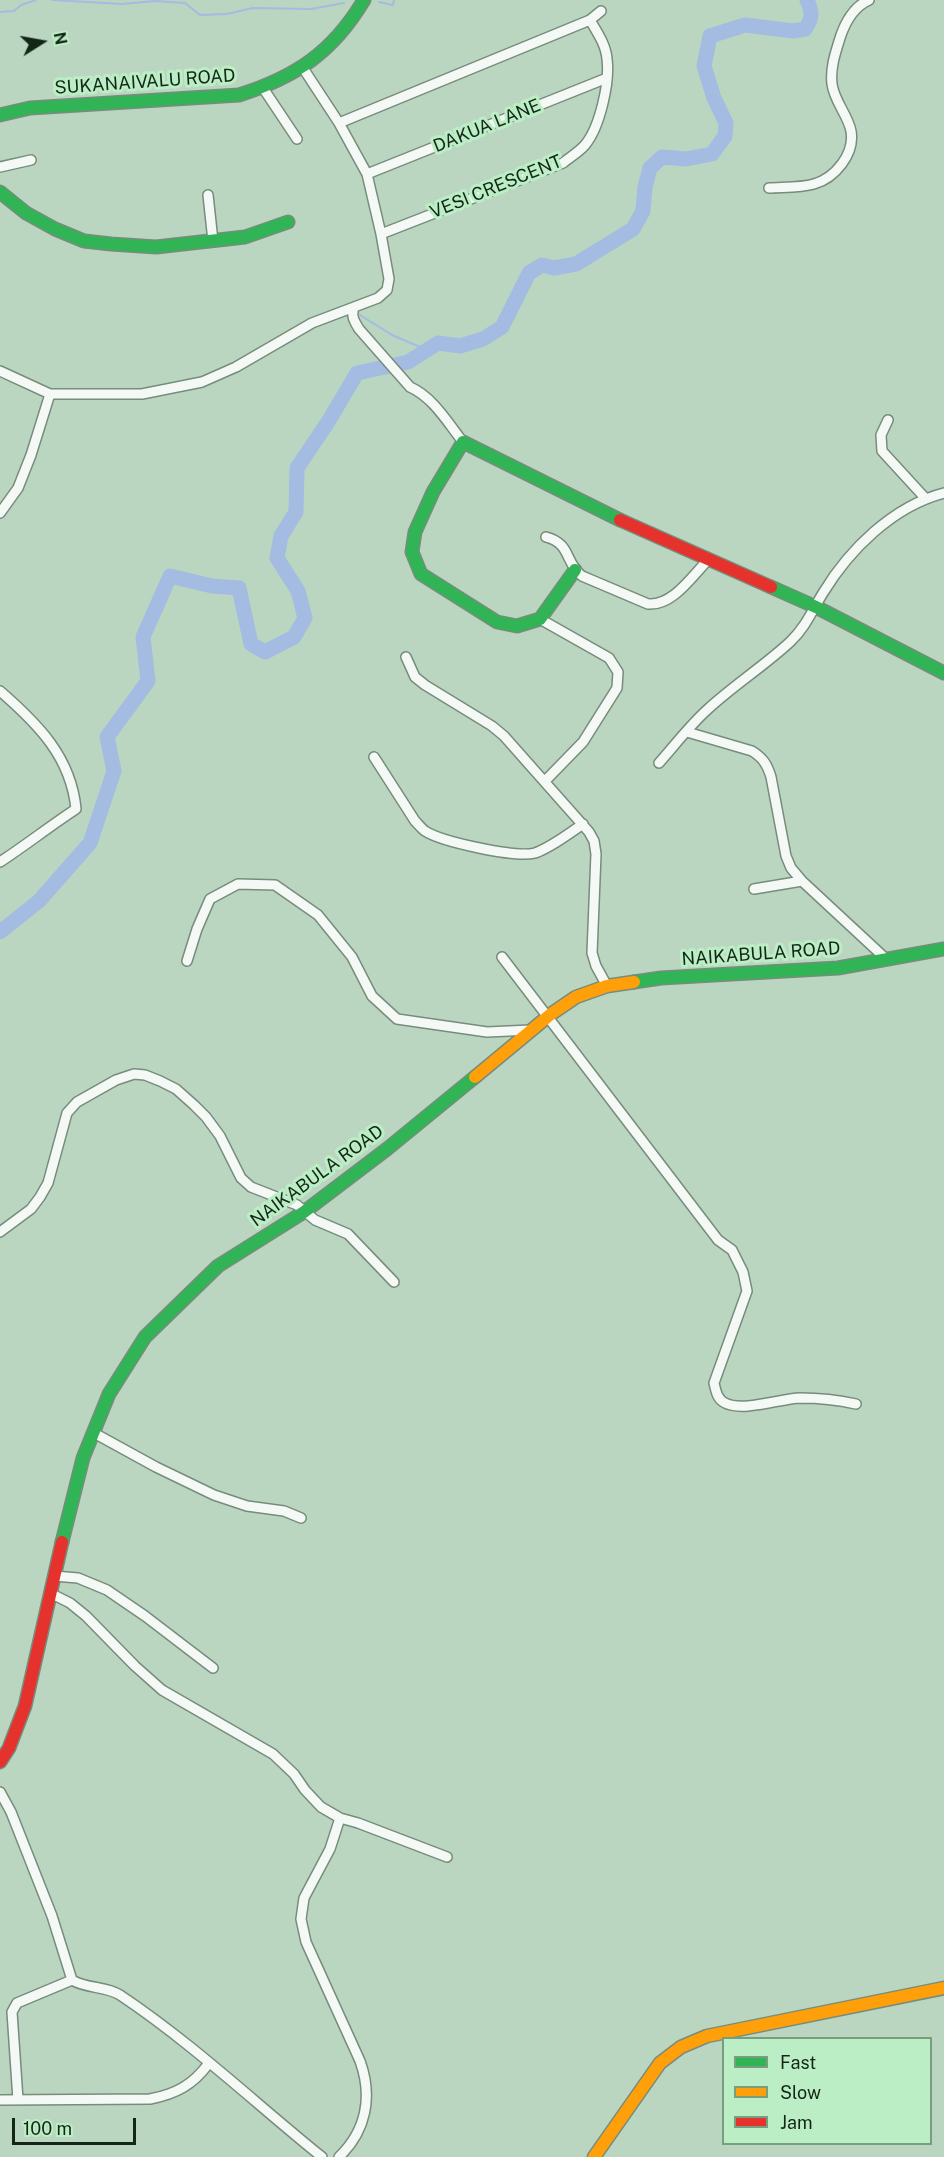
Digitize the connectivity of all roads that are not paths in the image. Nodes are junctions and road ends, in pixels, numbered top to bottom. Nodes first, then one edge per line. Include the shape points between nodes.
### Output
1 (364, 0) edge
2 (868, 0) edge
3 (601, 11) dead end
4 (590, 20) junction
5 (303, 68) junction
6 (608, 78) junction
7 (263, 88) junction
8 (0, 115) edge
9 (339, 123) junction
10 (297, 139) dead end
11 (31, 160) dead end
12 (0, 166) edge
13 (367, 174) junction
14 (768, 188) dead end
15 (0, 192) edge
16 (208, 195) dead end
17 (288, 222) dead end
18 (381, 234) junction
19 (213, 241) junction
20 (354, 307) junction
21 (0, 371) edge
22 (50, 394) junction
23 (888, 420) dead end
24 (463, 442) junction
25 (944, 493) edge
26 (926, 499) junction
27 (0, 513) edge
28 (546, 537) dead end
29 (708, 560) junction
30 (575, 570) junction
31 (816, 607) junction
32 (540, 619) junction
33 (406, 657) dead end
34 (944, 673) edge
35 (0, 691) edge
36 (687, 732) junction
37 (374, 757) dead end
38 (658, 763) dead end
39 (545, 781) junction
40 (583, 824) junction
41 (0, 862) edge
42 (802, 881) junction
43 (754, 889) dead end
44 (944, 949) edge
45 (502, 957) dead end
46 (885, 958) junction
47 (187, 961) dead end
48 (607, 986) junction
49 (548, 1016) junction
50 (531, 1030) junction
51 (304, 1212) junction
52 (0, 1232) edge
53 (394, 1282) dead end
54 (856, 1404) dead end
55 (94, 1432) junction
56 (301, 1518) dead end
57 (54, 1576) junction
58 (50, 1593) junction
59 (213, 1668) dead end
60 (0, 1762) edge
61 (0, 1792) edge
62 (340, 1818) junction
63 (447, 1857) dead end
64 (72, 1980) junction
65 (944, 1988) edge
66 (209, 2063) junction
67 (0, 2100) edge
68 (18, 2100) junction
69 (322, 2157) edge
70 (339, 2157) edge
71 (594, 2157) edge

1 - 5 street, SUKANAIVALU ROAD via 323,54
2 - 14 street via 846,21 831,71 832,88 851,131 851,146 844,160 831,176 814,184
3 - 4 street
4 - 6 street, VESI CRESCENT via 607,58
4 - 9 street
5 - 7 street, SUKANAIVALU ROAD
5 - 9 street
6 - 13 street, DAKUA LANE
6 - 18 street, VESI CRESCENT via 599,119 585,145 563,163
7 - 8 street, SUKANAIVALU ROAD via 234,95 30,108
7 - 10 street
9 - 13 street
11 - 12 street
13 - 18 street
15 - 19 street via 26,213 84,240 156,247
16 - 19 street
17 - 19 street via 245,237
18 - 20 street via 389,279 387,290
20 - 22 street via 312,323 202,382 142,394
20 - 24 street via 354,322 410,387 428,399
21 - 22 street
22 - 27 street via 18,488
23 - 26 street via 881,435 882,451
24 - 29 street via 603,513
24 - 32 street via 420,518 412,544 415,565 421,574 497,622 517,626
25 - 26 street
26 - 31 street via 887,522 857,549
28 - 30 street via 563,545
29 - 30 street via 669,599 656,605
29 - 31 street
30 - 32 street
31 - 34 street
31 - 36 street via 791,641 708,709
32 - 39 street via 609,658 618,678 617,688 583,742
33 - 39 street via 415,677 492,726
35 - 41 street via 30,717 58,751 75,793 76,809
36 - 38 street
36 - 42 street via 752,751 767,765 786,856
37 - 40 street via 415,821 436,836 522,855 549,846
39 - 40 street
40 - 48 street via 594,841 596,854 592,953
42 - 43 street
42 - 46 street
44 - 46 street, NAIKABULA ROAD
45 - 49 street
46 - 48 street, NAIKABULA ROAD via 838,968 661,978
47 - 50 street via 210,899 238,884 275,885 318,915 352,957 372,996 397,1020 487,1032
48 - 49 street, NAIKABULA ROAD via 576,997
49 - 50 street, NAIKABULA ROAD
49 - 54 street via 718,1240 732,1250 743,1272 747,1291 714,1383 716,1395 724,1403 740,1406 799,1398
50 - 51 street, NAIKABULA ROAD
51 - 52 street via 297,1205 251,1187 241,1178 220,1136 176,1089 134,1074 77,1102 68,1113 48,1183 40,1197 31,1209
51 - 53 street via 348,1234
51 - 55 street, NAIKABULA ROAD via 218,1266 145,1337 109,1395
55 - 56 street via 214,1495
55 - 57 street, NAIKABULA ROAD via 83,1458
57 - 58 street, NAIKABULA ROAD
57 - 59 street via 78,1578 107,1590
58 - 60 street, NAIKABULA ROAD via 25,1706
58 - 62 street via 86,1616 162,1690 273,1754 315,1802
61 - 64 street via 52,1916
62 - 63 street
62 - 70 street via 330,1848 304,1898 301,1919 306,1942 366,2081 362,2123
64 - 66 street via 117,1993
64 - 68 street via 17,2003 12,2012
65 - 71 street via 707,2036 681,2047 660,2063
66 - 68 street via 187,2087 158,2098
66 - 69 street
67 - 68 street

